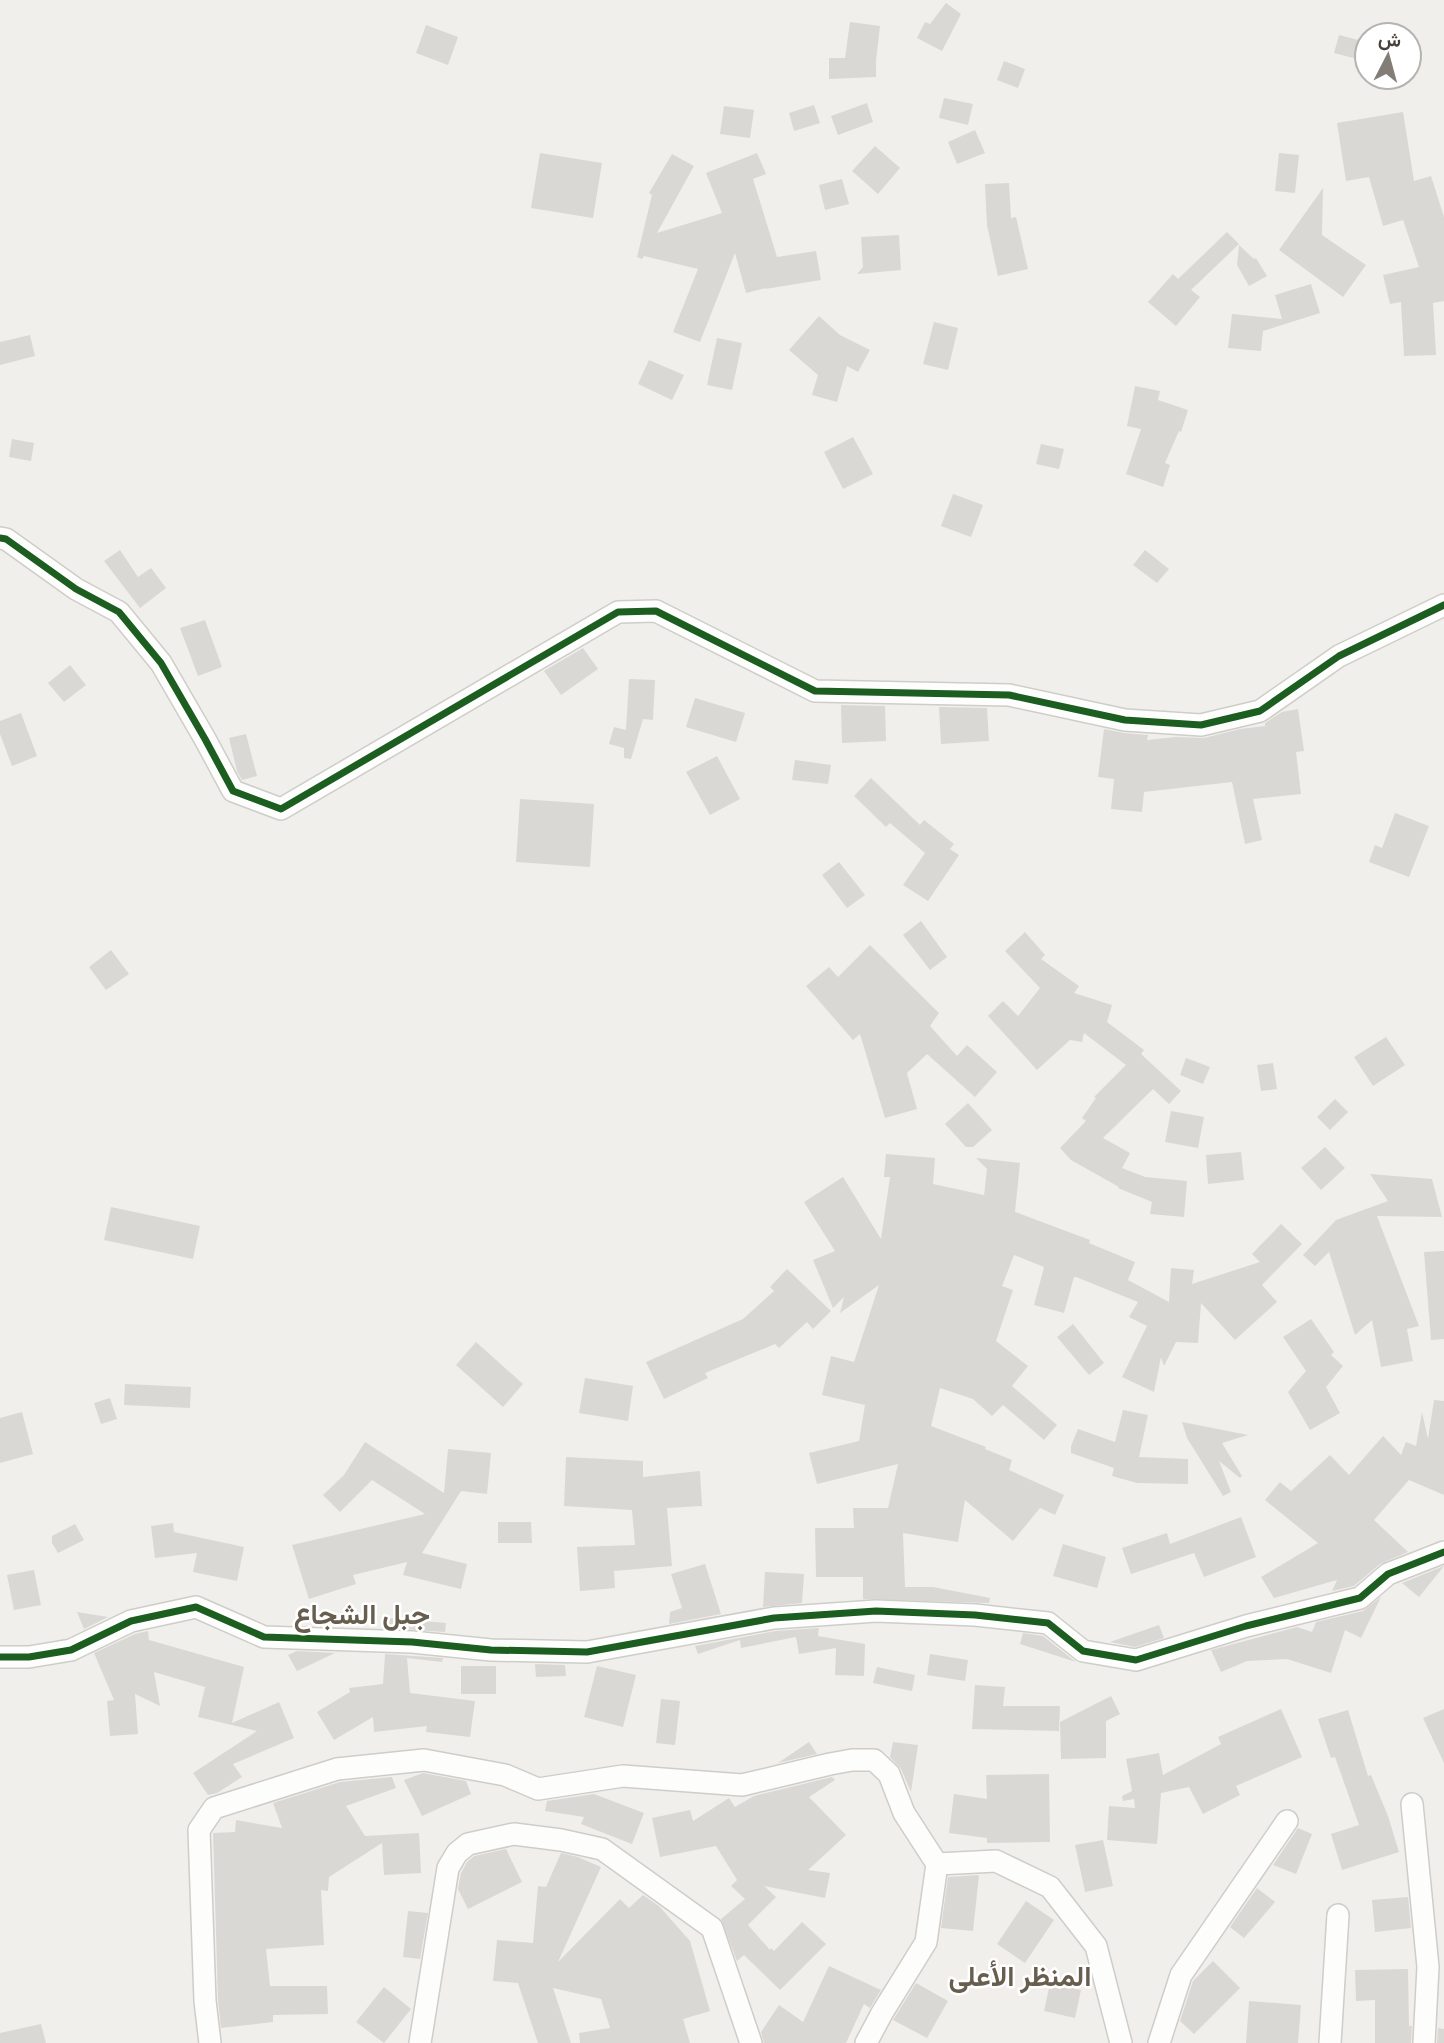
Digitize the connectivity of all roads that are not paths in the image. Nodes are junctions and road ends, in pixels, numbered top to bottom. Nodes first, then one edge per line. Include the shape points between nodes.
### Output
1 (0, 538) edge
2 (1444, 604) edge
3 (1444, 1552) edge
4 (0, 1657) edge
5 (1412, 1804) dead end
6 (1287, 1821) dead end
7 (937, 1864) junction
8 (1338, 1915) dead end
9 (211, 2043) edge
10 (420, 2043) edge
11 (751, 2043) edge
12 (866, 2043) edge
13 (1121, 2043) edge
14 (1159, 2043) edge
15 (1330, 2043) edge
16 (1424, 2043) edge

1 - 2 street via 119,612 161,663 233,790 281,809 618,612 656,611 815,691 1009,695 1125,720 1201,725 1260,711 1339,656
3 - 4 street via 1388,1574 1360,1598 1136,1660 1083,1651 1048,1623 975,1615 876,1611 774,1618 587,1652 264,1637 196,1607 131,1620 71,1650
5 - 16 street via 1428,1967
6 - 14 street via 1181,1975
7 - 9 street via 904,1813 889,1774 874,1760 830,1764 742,1785 623,1776 538,1789 505,1774 425,1760 337,1769 214,1808 199,1830 205,2001
7 - 12 street via 926,1942
7 - 13 street via 996,1861 1050,1887 1096,1947
8 - 15 street
10 - 11 street via 448,1868 468,1844 514,1834 602,1850 712,1928

